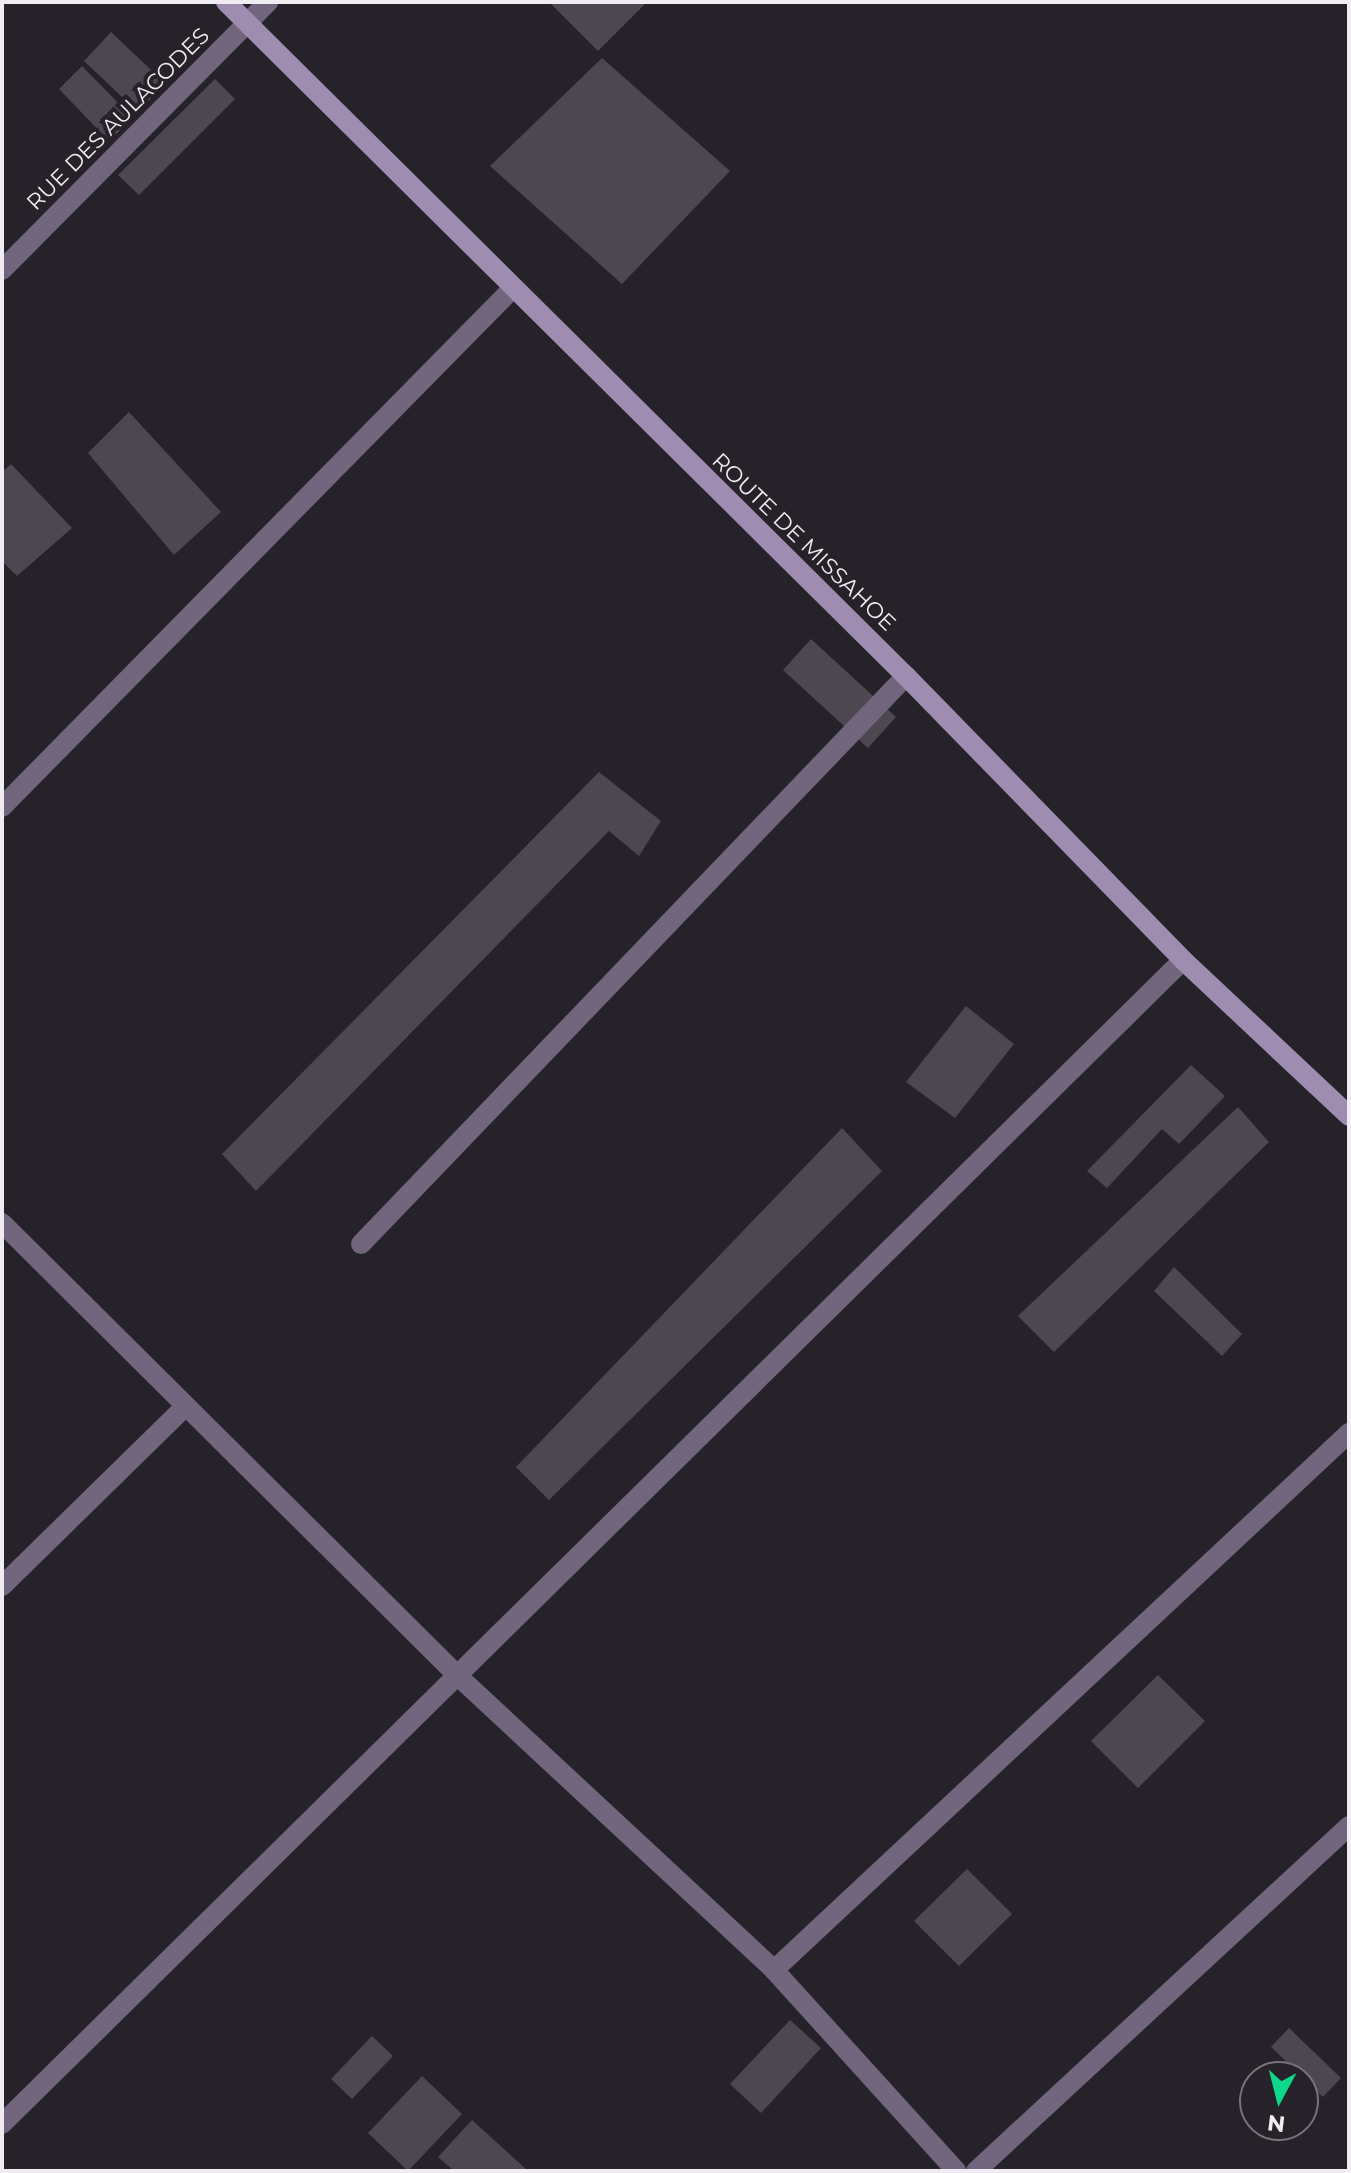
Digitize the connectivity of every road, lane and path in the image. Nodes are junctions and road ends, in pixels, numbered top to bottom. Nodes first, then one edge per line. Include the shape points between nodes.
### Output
1 (226, 2) edge
2 (268, 2) edge
3 (248, 23) junction
4 (2, 270) edge
5 (512, 289) junction
6 (906, 676) junction
7 (2, 807) edge
8 (1183, 960) junction
9 (1349, 1116) edge
10 (2, 1223) edge
11 (361, 1244) dead end
12 (186, 1406) junction
13 (1349, 1433) edge
14 (2, 1586) edge
15 (459, 1677) junction
16 (1349, 1826) edge
17 (774, 1970) junction
18 (2, 2124) edge
19 (956, 2171) edge
20 (976, 2171) edge

1 - 3 main road, ROUTE DE MISSAHOE
2 - 3 street, RUE DES AULACODES
3 - 4 street, RUE DES AULACODES
3 - 5 main road, ROUTE DE MISSAHOE
5 - 6 main road, ROUTE DE MISSAHOE
5 - 7 street
6 - 8 main road, ROUTE DE MISSAHOE
6 - 11 street
8 - 9 main road, ROUTE DE MISSAHOE
8 - 15 street
10 - 12 street
12 - 14 street
12 - 15 street
13 - 17 street
15 - 17 street
15 - 18 street
16 - 20 street
17 - 19 street

